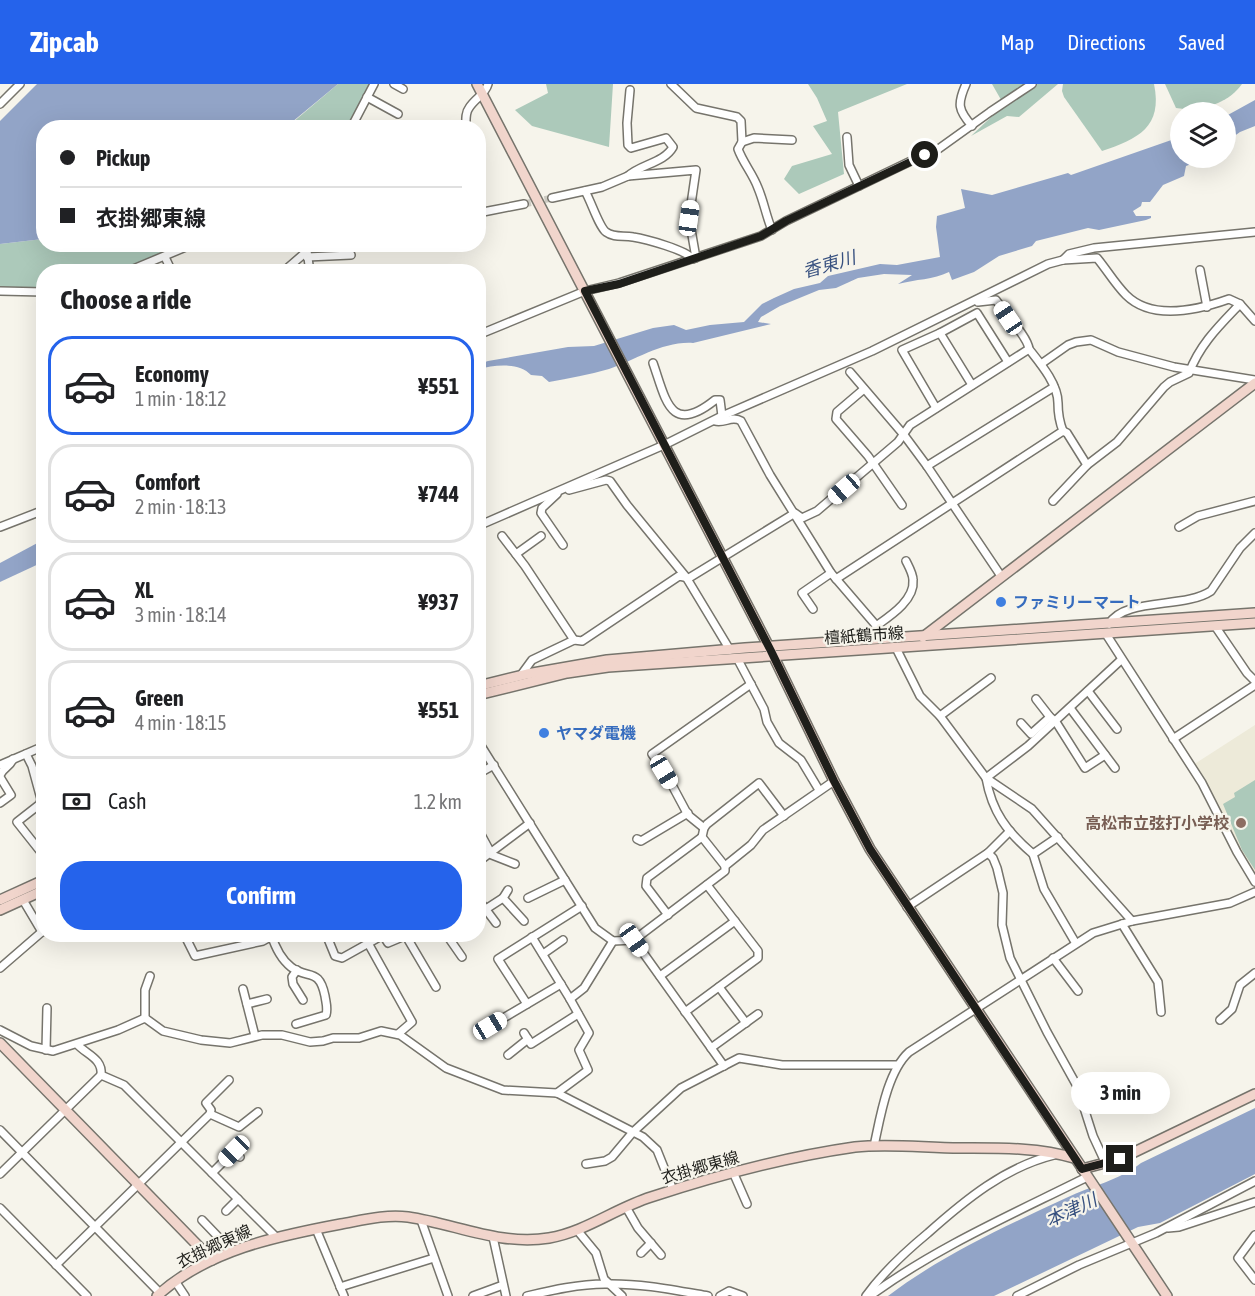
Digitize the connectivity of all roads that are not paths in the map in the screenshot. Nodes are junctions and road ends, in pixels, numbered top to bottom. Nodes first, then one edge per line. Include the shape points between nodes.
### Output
1 (20, 84) edge
2 (374, 84) edge
3 (394, 84) edge
4 (477, 84) edge
5 (488, 84) edge
6 (670, 84) edge
7 (966, 84) edge
8 (1032, 84) edge
9 (403, 89) dead end
10 (630, 90) dead end
11 (483, 95) junction
12 (368, 97) junction
13 (0, 104) edge
14 (398, 114) dead end
15 (355, 120) edge
16 (466, 120) edge
17 (972, 126) junction
18 (847, 137) dead end
19 (792, 140) dead end
20 (742, 142) junction
21 (628, 176) junction
22 (859, 186) junction
23 (585, 191) junction
24 (552, 198) tunnel mouth
25 (524, 204) tunnel mouth
26 (486, 211) edge
27 (772, 230) junction
28 (1255, 232) edge
29 (176, 252) edge
30 (306, 252) edge
31 (318, 252) edge
32 (351, 255) dead end
33 (165, 257) junction
34 (695, 259) junction
35 (1063, 260) junction
36 (147, 264) edge
37 (168, 264) edge
38 (292, 264) edge
39 (1200, 270) dead end
40 (0, 291) edge
41 (36, 292) edge
42 (586, 294) junction
43 (976, 301) junction
44 (1240, 304) junction
45 (1207, 307) junction
46 (1255, 321) edge
47 (486, 332) edge
48 (940, 333) junction
49 (1029, 349) junction
50 (1008, 362) junction
51 (653, 363) dead end
52 (1041, 364) junction
53 (1190, 371) junction
54 (850, 372) dead end
55 (1255, 382) edge
56 (972, 385) junction
57 (1054, 387) junction
58 (864, 389) junction
59 (936, 408) junction
60 (718, 418) junction
61 (1063, 431) junction
62 (904, 435) junction
63 (663, 444) junction
64 (873, 464) junction
65 (1087, 465) junction
66 (927, 466) junction
67 (560, 490) junction
68 (1053, 501) dead end
69 (1255, 501) edge
70 (952, 502) junction
71 (902, 505) dead end
72 (36, 513) edge
73 (795, 513) junction
74 (486, 522) edge
75 (0, 527) edge
76 (1179, 527) dead end
77 (1255, 533) edge
78 (502, 536) dead end
79 (541, 536) dead end
80 (562, 545) dead end
81 (516, 554) junction
82 (722, 558) junction
83 (906, 561) dead end
84 (834, 576) junction
85 (1001, 576) junction
86 (686, 577) junction
87 (813, 609) dead end
88 (1255, 613) edge
89 (1255, 623) edge
90 (1109, 624) junction
91 (876, 626) junction
92 (1215, 626) junction
93 (1107, 634) junction
94 (923, 637) junction
95 (885, 639) junction
96 (574, 640) junction
97 (909, 647) junction
98 (896, 648) junction
99 (730, 650) junction
100 (771, 651) junction
101 (737, 658) junction
102 (1121, 660) junction
103 (521, 675) junction
104 (991, 678) dead end
105 (1255, 683) edge
106 (486, 684) edge
107 (751, 684) junction
108 (1088, 691) junction
109 (486, 693) edge
110 (1036, 699) dead end
111 (1070, 708) junction
112 (940, 716) junction
113 (1053, 719) junction
114 (1021, 723) dead end
115 (1117, 729) dead end
116 (1173, 739) junction
117 (36, 750) edge
118 (486, 753) edge
119 (26, 754) junction
120 (1105, 755) junction
121 (13, 759) junction
122 (0, 765) edge
123 (494, 765) junction
124 (1115, 768) dead end
125 (486, 770) edge
126 (0, 776) edge
127 (986, 778) junction
128 (36, 779) edge
129 (834, 781) junction
130 (819, 790) junction
131 (0, 803) edge
132 (36, 807) edge
133 (687, 813) junction
134 (784, 816) junction
135 (530, 823) junction
136 (704, 828) junction
137 (1010, 831) junction
138 (702, 837) junction
139 (1058, 837) junction
140 (637, 839) dead end
141 (486, 843) edge
142 (36, 846) edge
143 (491, 852) junction
144 (988, 853) junction
145 (1033, 854) junction
146 (486, 856) edge
147 (515, 864) dead end
148 (725, 866) junction
149 (565, 880) junction
150 (1255, 882) edge
151 (36, 884) edge
152 (707, 885) junction
153 (508, 890) dead end
154 (1255, 892) edge
155 (36, 894) edge
156 (503, 898) junction
157 (528, 898) dead end
158 (0, 900) edge
159 (23, 900) junction
160 (582, 906) junction
161 (907, 907) junction
162 (486, 909) joint
163 (0, 910) edge
164 (668, 915) junction
165 (36, 920) edge
166 (524, 921) dead end
167 (735, 921) junction
168 (1132, 921) junction
169 (495, 923) dead end
170 (1122, 924) junction
171 (36, 937) edge
172 (532, 937) junction
173 (563, 940) dead end
174 (634, 940) junction
175 (613, 941) junction
176 (188, 942) edge
177 (258, 942) edge
178 (274, 942) edge
179 (329, 942) edge
180 (372, 942) edge
181 (411, 942) edge
182 (452, 942) edge
183 (1076, 942) junction
184 (368, 944) junction
185 (543, 954) junction
186 (462, 957) dead end
187 (1053, 958) junction
188 (0, 968) edge
189 (297, 970) junction
190 (1255, 973) edge
191 (150, 976) dead end
192 (660, 976) junction
193 (1020, 979) junction
194 (561, 984) junction
195 (436, 987) dead end
196 (719, 987) junction
197 (243, 988) dead end
198 (1078, 991) dead end
199 (267, 999) dead end
200 (570, 999) junction
201 (303, 1000) dead end
202 (247, 1004) junction
203 (527, 1004) junction
204 (47, 1008) dead end
205 (975, 1009) junction
206 (685, 1012) junction
207 (1161, 1012) dead end
208 (578, 1014) junction
209 (758, 1014) dead end
210 (145, 1018) junction
211 (1220, 1020) dead end
212 (746, 1023) junction
213 (297, 1024) dead end
214 (490, 1026) dead end
215 (0, 1030) edge
216 (398, 1034) junction
217 (255, 1036) junction
218 (0, 1043) edge
219 (77, 1044) junction
220 (711, 1048) junction
221 (46, 1050) junction
222 (508, 1055) dead end
223 (897, 1065) junction
224 (724, 1066) junction
225 (101, 1075) junction
226 (229, 1080) dead end
227 (557, 1093) junction
228 (1255, 1094) edge
229 (66, 1109) junction
230 (258, 1112) dead end
231 (210, 1114) junction
232 (0, 1130) edge
233 (633, 1132) junction
234 (182, 1142) junction
235 (874, 1146) junction
236 (22, 1152) junction
237 (1059, 1153) junction
238 (240, 1157) dead end
239 (1074, 1158) junction
240 (586, 1164) dead end
241 (1106, 1164) junction
242 (733, 1172) junction
243 (212, 1173) junction
244 (0, 1174) edge
245 (1086, 1176) junction
246 (1255, 1181) edge
247 (139, 1184) junction
248 (673, 1190) junction
249 (238, 1199) junction
250 (1255, 1202) edge
251 (747, 1204) dead end
252 (626, 1207) junction
253 (0, 1208) edge
254 (226, 1211) dead end
255 (202, 1220) dead end
256 (421, 1220) junction
257 (95, 1227) junction
258 (316, 1228) junction
259 (1166, 1228) junction
260 (577, 1230) junction
261 (1255, 1235) edge
262 (276, 1236) junction
263 (493, 1237) junction
264 (1130, 1242) junction
265 (651, 1243) junction
266 (229, 1253) junction
267 (641, 1253) dead end
268 (661, 1255) dead end
269 (434, 1257) junction
270 (212, 1260) junction
271 (56, 1265) junction
272 (1255, 1280) edge
273 (175, 1281) junction
274 (608, 1284) junction
275 (503, 1285) junction
276 (340, 1287) junction
277 (158, 1294) edge
278 (87, 1296) edge
279 (185, 1296) edge
280 (344, 1296) edge
281 (448, 1296) edge
282 (473, 1296) edge
283 (506, 1296) edge
284 (526, 1296) edge
285 (622, 1296) edge
286 (708, 1296) edge
287 (720, 1296) edge
288 (743, 1296) edge
289 (868, 1296) edge
290 (1017, 1296) edge
291 (1167, 1296) edge

1 - 13 street
2 - 12 street
3 - 9 street
4 - 11 main road
5 - 11 street
6 - 20 street via 696,108 737,117 741,121
7 - 17 street via 959,105 961,114
8 - 17 street
10 - 21 street via 628,145 631,148 666,138 673,147
11 - 16 street via 469,108
11 - 42 main road
12 - 14 street
12 - 15 street
17 - 22 street via 937,150
18 - 22 street via 849,165
19 - 20 street via 754,138
20 - 27 street via 738,149 741,159 758,187
21 - 23 street
21 - 34 street via 696,170 689,218
22 - 27 street
23 - 24 street
23 - 34 street via 605,232 679,249
25 - 26 street
27 - 34 street
28 - 35 street via 1094,248 1069,254
29 - 33 street
30 - 38 street
31 - 32 street
33 - 36 street
33 - 37 street
34 - 42 street
35 - 43 street
35 - 45 street via 1097,258 1127,297 1144,306 1162,310
39 - 45 street
40 - 41 street
42 - 47 street
42 - 63 main road
43 - 49 street via 996,300 1026,338
43 - 60 street
44 - 45 street via 1229,299
44 - 46 street
44 - 53 street via 1204,343
48 - 50 street via 976,313
48 - 56 street
48 - 59 street via 902,350
49 - 50 street
49 - 52 street
50 - 56 street
51 - 60 street via 674,412 690,415 720,400
52 - 53 street via 1068,345 1091,340 1118,352
52 - 57 street
53 - 55 street
53 - 65 street via 1164,387 1118,442
54 - 58 street
55 - 85 main road
56 - 59 street
57 - 61 street
57 - 66 street
58 - 62 street
58 - 64 street via 837,412 836,419
59 - 62 street via 910,425
60 - 63 street
60 - 73 street via 720,422 734,418 741,421
61 - 65 street
61 - 70 street
62 - 64 street
62 - 66 street
63 - 67 street
63 - 82 main road
64 - 71 street
64 - 73 street via 817,511 802,518
65 - 68 street
66 - 70 street
67 - 74 street
67 - 80 street via 541,513
67 - 86 street via 610,481
69 - 76 street via 1198,516
70 - 84 street
70 - 85 street
72 - 75 street
73 - 82 street
73 - 84 street
77 - 90 street via 1211,591 1184,601 1126,610 1113,616
78 - 81 street
79 - 81 street
81 - 96 street
82 - 86 street
82 - 100 main road
83 - 91 street via 914,582 909,595
84 - 87 street via 802,593
84 - 91 street
85 - 94 main road
86 - 96 street via 679,576 582,640
86 - 99 street
88 - 90 main road, 檀紙鶴市線
89 - 92 main road, 檀紙鶴市線
90 - 94 main road, 檀紙鶴市線
91 - 95 street
92 - 93 main road, 檀紙鶴市線
92 - 105 street
93 - 97 main road, 檀紙鶴市線
93 - 102 street
94 - 95 main road, 檀紙鶴市線
94 - 97 main road
95 - 100 main road, 檀紙鶴市線
96 - 103 street via 532,660
97 - 98 main road, 檀紙鶴市線
98 - 100 main road, 檀紙鶴市線
98 - 112 street via 920,696
99 - 100 main road, 檀紙鶴市線
99 - 103 main road, 檀紙鶴市線 via 607,660
100 - 101 main road, 檀紙鶴市線
100 - 129 main road
101 - 107 street
101 - 109 main road, 檀紙鶴市線 via 608,667
102 - 108 street
102 - 116 street
103 - 106 main road, 檀紙鶴市線
104 - 112 street
105 - 116 street
107 - 130 street via 779,743 801,760
107 - 133 street via 652,754
108 - 111 street
108 - 115 street
110 - 113 street
111 - 113 street
111 - 120 street
112 - 127 street
113 - 114 street via 1031,734
113 - 120 street via 1085,768
113 - 127 street via 1029,746
116 - 150 street via 1202,783
117 - 119 street
118 - 123 street
119 - 121 street
119 - 128 street
120 - 124 street
121 - 122 street
121 - 126 street
123 - 125 street
123 - 135 street
126 - 131 street via 11,795
127 - 137 street via 993,804
127 - 139 street via 1032,809
129 - 130 street
129 - 161 main road
130 - 134 street
132 - 142 street via 17,822
133 - 136 street
133 - 140 street via 641,841
134 - 136 street via 759,783
134 - 148 street
135 - 143 street
135 - 149 street
136 - 138 street
137 - 144 street
137 - 145 street
138 - 148 street
138 - 164 street via 647,878 646,886
139 - 145 street
139 - 168 street
141 - 143 street
143 - 146 street
143 - 147 street
144 - 161 street
144 - 193 street via 998,868 1003,893 1002,925
145 - 183 street via 1044,889
148 - 152 street via 725,871
149 - 157 street
149 - 160 street
151 - 158 main road
152 - 164 street
152 - 167 street
153 - 156 street
154 - 168 street via 1230,903
155 - 159 main road
156 - 162 street
156 - 166 street
159 - 163 main road
159 - 165 street
160 - 172 street
160 - 175 street via 595,928
161 - 205 main road
162 - 169 street
164 - 174 street
167 - 192 street
167 - 196 street via 758,951 758,958
168 - 170 street
170 - 183 street
170 - 207 street via 1158,982
171 - 188 street
172 - 185 street
172 - 203 street via 498,959
173 - 185 street
174 - 175 street
174 - 192 street
175 - 200 street via 584,987
176 - 177 street via 195,956
178 - 189 street via 283,960
179 - 184 street via 335,956 342,958
180 - 184 street
181 - 195 street
182 - 186 street
183 - 187 street
184 - 216 street via 412,1022
185 - 194 street
187 - 193 street
187 - 198 street
189 - 201 street via 293,984
189 - 213 street via 318,978 327,1010 326,1015
190 - 211 street via 1240,985 1232,1009
191 - 210 street
192 - 206 street
193 - 205 street
193 - 241 street via 1077,1086
194 - 200 street
194 - 203 street
196 - 206 street
196 - 212 street
197 - 202 street
199 - 202 street
200 - 208 street
202 - 217 street
203 - 214 street
204 - 221 street
205 - 223 street via 909,1052
205 - 239 main road
206 - 220 street
208 - 222 street via 531,1044 526,1036
208 - 227 street via 589,1033 579,1050 588,1070
209 - 212 street
210 - 217 street via 164,1031 201,1040 230,1043
210 - 219 street
212 - 220 street
215 - 221 street
216 - 217 street via 381,1031 359,1038 310,1042 282,1035
216 - 227 street via 446,1068 503,1090
218 - 229 main road
219 - 221 street
219 - 225 street via 95,1058
220 - 224 street
223 - 224 street via 782,1065 739,1058
223 - 235 street
224 - 233 street via 681,1088
225 - 229 street
225 - 234 street via 124,1085
226 - 231 street via 206,1102
227 - 233 street
228 - 241 main road
229 - 236 street
229 - 247 main road
230 - 231 street via 239,1127
231 - 234 street
232 - 236 street
233 - 240 street via 612,1157
233 - 248 street via 657,1150
234 - 243 street
234 - 247 street
235 - 237 main road, 衣掛郷東線
235 - 242 main road, 衣掛郷東線
236 - 244 street
236 - 257 street
237 - 239 main road, 衣掛郷東線
237 - 289 street via 1001,1177 970,1196 889,1267
238 - 243 street via 234,1151
239 - 245 main road
241 - 245 main road
242 - 248 main road, 衣掛郷東線
242 - 251 street
243 - 249 street
245 - 264 main road
245 - 289 street via 965,1237
246 - 259 street
247 - 257 street
247 - 270 main road
248 - 252 main road, 衣掛郷東線
249 - 254 street
249 - 262 street
250 - 259 street
252 - 260 main road, 衣掛郷東線
252 - 265 street
253 - 271 street
255 - 266 street
256 - 258 main road, 衣掛郷東線 via 381,1218
256 - 263 main road, 衣掛郷東線
256 - 269 street
257 - 271 street
257 - 277 street
258 - 262 main road, 衣掛郷東線
258 - 276 street
259 - 264 street
260 - 263 main road, 衣掛郷東線 via 547,1239
260 - 274 street via 596,1254
261 - 272 street via 1238,1258
262 - 266 main road, 衣掛郷東線
263 - 275 street
264 - 290 street
264 - 291 main road
265 - 267 street
265 - 268 street
266 - 270 main road, 衣掛郷東線
269 - 276 street
269 - 281 street
270 - 273 main road, 衣掛郷東線
271 - 278 street
273 - 277 main road, 衣掛郷東線
273 - 279 street
274 - 284 street via 565,1287
274 - 285 street
274 - 286 street
275 - 282 street
275 - 283 street
276 - 280 street
287 - 288 street via 729,1291

